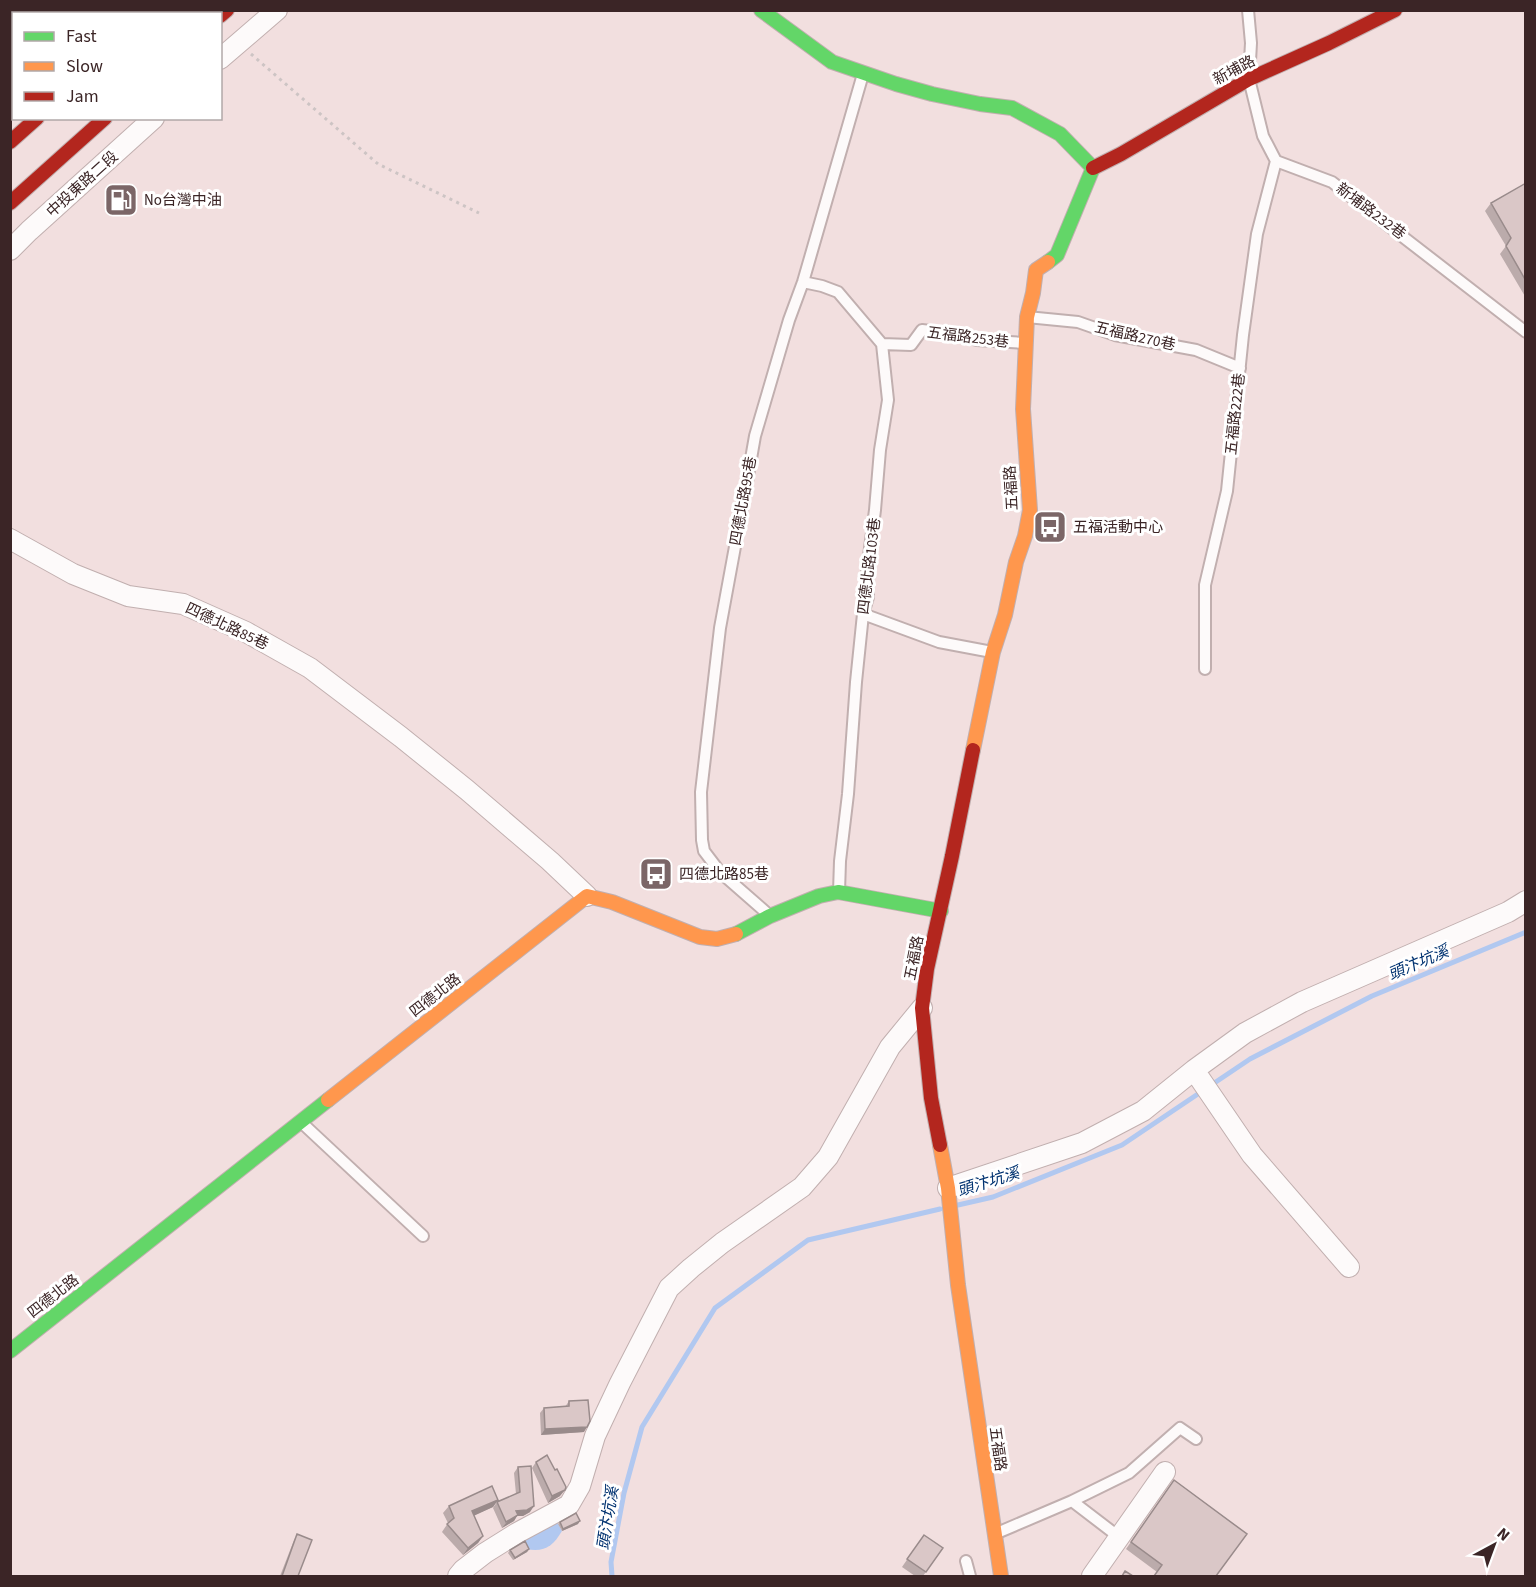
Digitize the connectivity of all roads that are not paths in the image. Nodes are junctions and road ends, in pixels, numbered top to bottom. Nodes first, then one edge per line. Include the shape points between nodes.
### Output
1 (277, 10) edge
2 (761, 10) edge
3 (1248, 10) edge
4 (1395, 10) edge
5 (222, 57) edge
6 (864, 72) junction
7 (1249, 79) junction
8 (35, 120) edge
9 (103, 120) edge
10 (152, 120) edge
11 (10, 142) edge
12 (1276, 161) junction
13 (1093, 168) junction
14 (10, 202) edge
15 (10, 250) edge
16 (803, 282) junction
17 (1027, 317) junction
18 (1526, 332) edge
19 (882, 344) junction
20 (1026, 344) junction
21 (1240, 368) junction
22 (10, 539) edge
23 (863, 614) junction
24 (993, 652) junction
25 (1205, 669) dead end
26 (838, 892) junction
27 (587, 896) junction
28 (1526, 901) edge
29 (941, 911) junction
30 (770, 916) junction
31 (922, 1008) junction
32 (1194, 1070) junction
33 (301, 1122) junction
34 (948, 1188) junction
35 (423, 1236) dead end
36 (1349, 1267) dead end
37 (10, 1351) edge
38 (1196, 1439) dead end
39 (1165, 1472) dead end
40 (1072, 1501) junction
41 (994, 1535) junction
42 (1119, 1537) junction
43 (966, 1560) dead end
44 (458, 1576) edge
45 (970, 1576) edge
46 (1000, 1576) edge
47 (1092, 1576) edge

1 - 5 street
2 - 6 street via 832,62
3 - 7 lane
4 - 7 street, 新埔路
6 - 13 street via 932,94 1012,108 1060,134
6 - 16 lane, 四德北路95巷
7 - 12 lane via 1263,136
7 - 13 street, 新埔路
8 - 11 street
9 - 14 street
10 - 15 street, 中投東路二段
12 - 18 lane, 新埔路232巷 via 1332,182
12 - 21 lane, 五福路222巷 via 1257,234
13 - 17 street, 五福路 via 1057,255 1036,270
16 - 19 lane via 838,292
16 - 30 lane, 四德北路95巷 via 755,436 720,628 701,792 704,851 720,872
17 - 20 street, 五福路
17 - 21 lane, 五福路270巷 via 1078,322 1115,335 1196,350
19 - 20 lane, 五福路253巷 via 911,345 922,330
19 - 23 lane, 四德北路103巷 via 888,400 879,450
20 - 24 street, 五福路 via 1023,409 1030,510
21 - 25 lane, 五福路222巷 via 1227,491 1205,585
22 - 27 street, 四德北路85巷 via 73,574 128,596 183,604 246,632 310,668 467,790
23 - 24 lane via 939,642
23 - 26 lane, 四德北路103巷
24 - 29 street, 五福路
26 - 29 street
26 - 30 street
27 - 30 street via 700,937 717,939 735,935
27 - 33 street, 四德北路
28 - 32 street via 1302,1002 1245,1033
29 - 31 street, 五福路
31 - 34 street, 五福路 via 931,1098
31 - 44 street via 890,1047 828,1157 802,1187 722,1243 669,1288 595,1436 580,1486 569,1505 485,1552
32 - 34 street via 1143,1111 1082,1143
32 - 36 street via 1252,1155
33 - 35 lane
33 - 37 street, 四德北路
34 - 41 street, 五福路
38 - 40 lane via 1180,1428 1129,1473
39 - 42 street
40 - 41 lane
40 - 42 lane
41 - 46 street, 五福路
42 - 47 street
43 - 45 lane

